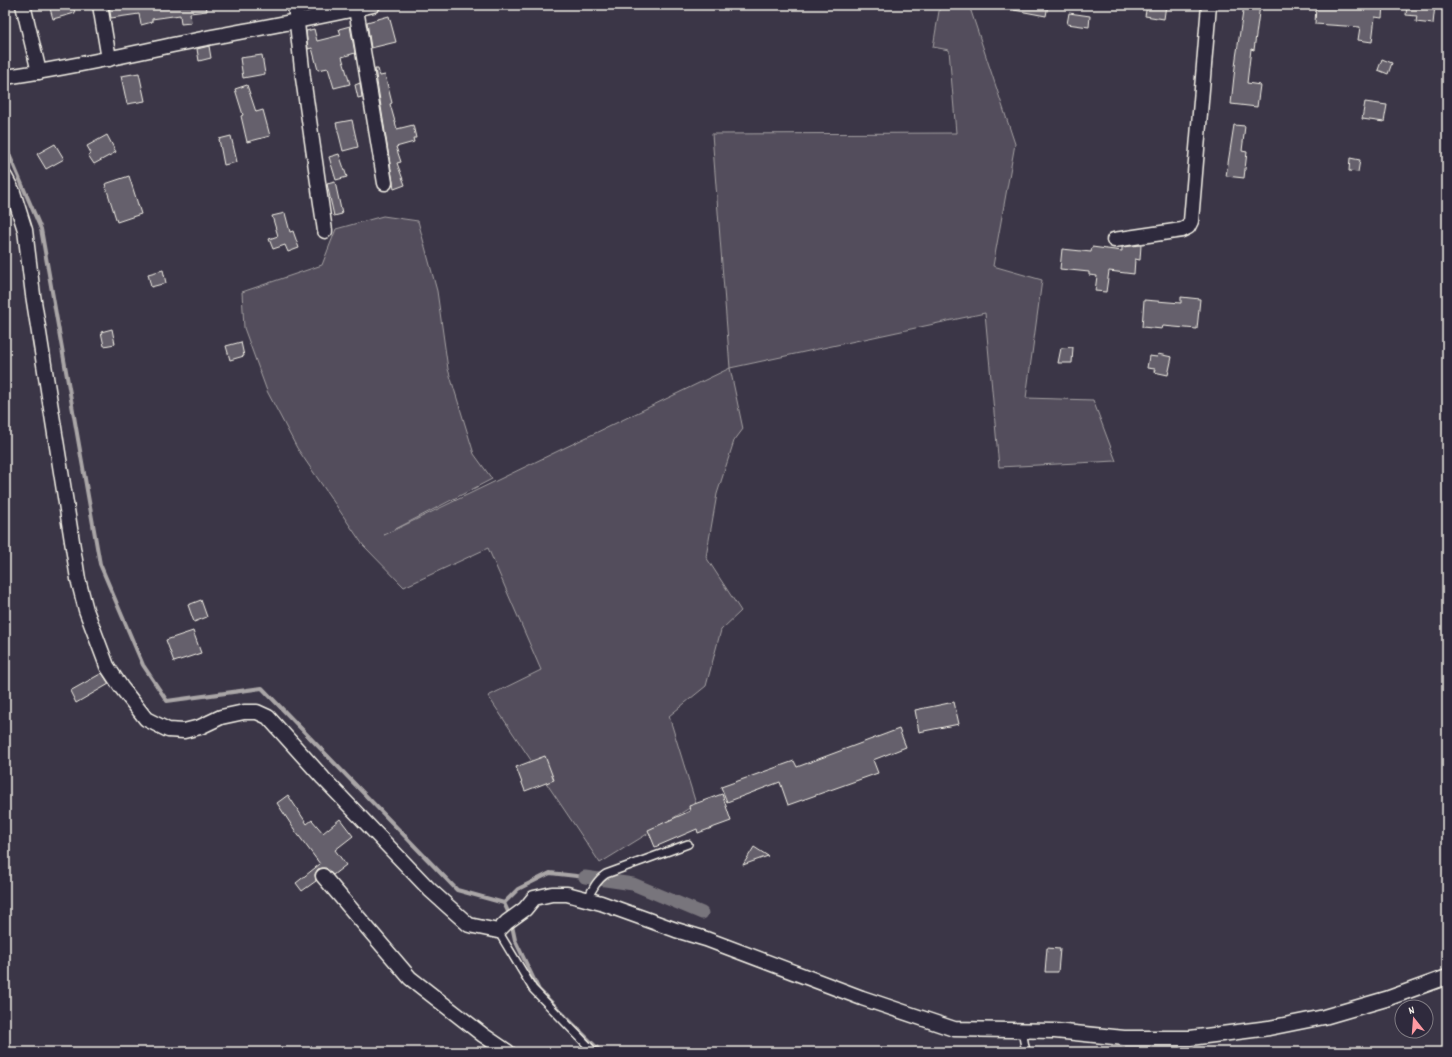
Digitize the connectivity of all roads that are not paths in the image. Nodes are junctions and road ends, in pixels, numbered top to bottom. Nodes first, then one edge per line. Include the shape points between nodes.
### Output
1 (23, 5) edge
2 (100, 5) edge
3 (296, 5) edge
4 (373, 5) edge
5 (1209, 5) edge
6 (356, 9) junction
7 (298, 21) junction
8 (109, 59) junction
9 (39, 72) junction
10 (5, 77) edge
11 (5, 177) edge
12 (385, 183) dead end
13 (324, 231) dead end
14 (1114, 240) dead end
15 (688, 844) dead end
16 (323, 876) dead end
17 (589, 897) junction
18 (502, 926) junction
19 (1447, 977) edge
20 (1022, 1031) junction
21 (508, 1052) edge
22 (594, 1052) edge
23 (1026, 1052) edge

1 - 9 street
2 - 8 street
3 - 7 street
4 - 6 street
5 - 14 street via 1191,221 1182,230
6 - 7 street
6 - 12 street
7 - 8 street
7 - 13 street via 303,78
8 - 9 street
9 - 10 street
11 - 18 street via 13,192 25,230 78,579 86,610 107,666 146,718 168,730 184,731 221,717 244,712 257,712 268,718 430,890 469,925
15 - 17 lane via 606,874 600,878
16 - 21 street via 410,978
17 - 18 street via 552,894 534,898 524,910
17 - 20 street via 862,998 954,1029
18 - 22 lane via 533,989
19 - 20 street via 1386,999 1324,1017 1270,1028 1190,1038 1124,1038 1055,1031
20 - 23 lane

